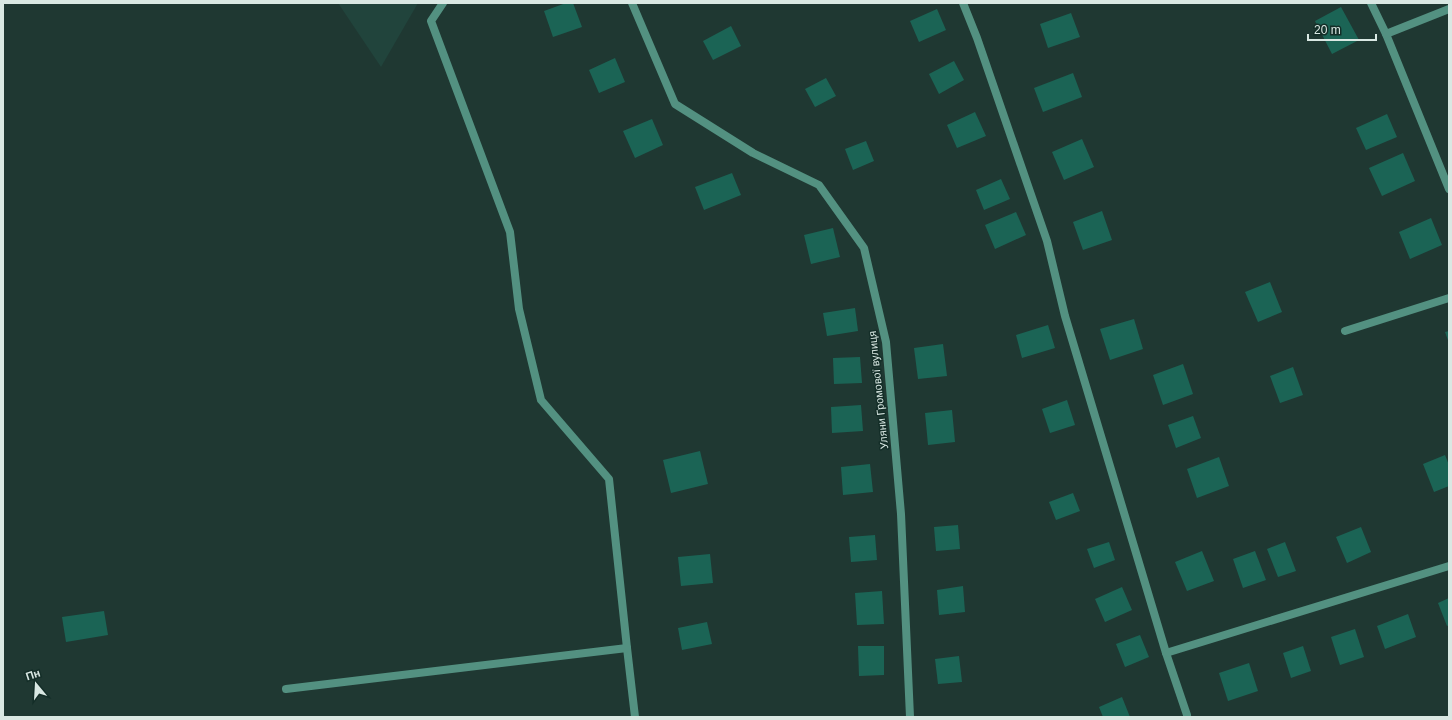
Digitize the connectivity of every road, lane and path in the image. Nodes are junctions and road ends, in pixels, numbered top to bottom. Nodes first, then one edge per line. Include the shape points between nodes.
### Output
1 (443, 3) edge
2 (632, 3) edge
3 (963, 3) edge
4 (1372, 3) edge
5 (1449, 9) edge
6 (1386, 34) junction
7 (1449, 189) edge
8 (1449, 298) edge
9 (1345, 331) dead end
10 (1449, 566) edge
11 (627, 648) junction
12 (1166, 653) junction
13 (286, 689) dead end
14 (1187, 714) dead end
15 (635, 717) edge
16 (910, 717) edge

1 - 11 street via 431,21 510,232 519,309 541,400 609,478
2 - 16 street, Уляни Громової вулиця via 675,104 753,153 819,185 864,248 886,342 901,514
3 - 12 street via 978,38 1047,241 1065,316
4 - 6 street
5 - 6 street
6 - 7 street
8 - 9 street
10 - 12 street
11 - 13 street
11 - 15 street
12 - 14 street

